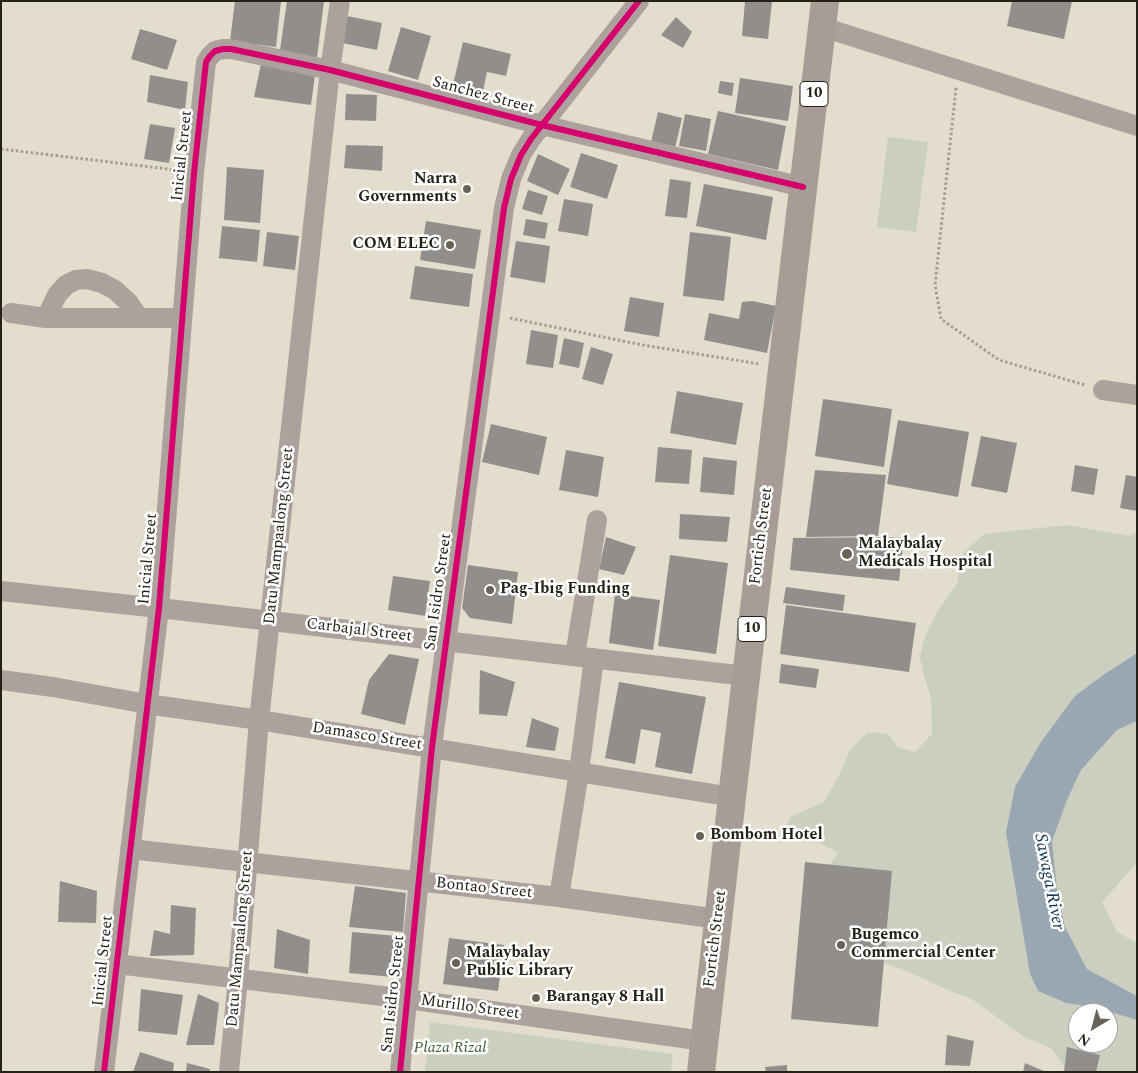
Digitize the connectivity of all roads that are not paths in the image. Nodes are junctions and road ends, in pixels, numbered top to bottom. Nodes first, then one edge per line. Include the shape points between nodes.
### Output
1 (340, 1) edge
2 (638, 1) edge
3 (823, 14) edge
4 (215, 51) joint
5 (330, 70) junction
6 (542, 125) junction
7 (1137, 126) edge
8 (803, 187) junction
9 (11, 313) dead end
10 (46, 318) junction
11 (139, 318) junction
12 (182, 318) junction
13 (1103, 390) road end
14 (1137, 395) edge
15 (597, 520) dead end
16 (1, 591) edge
17 (159, 608) junction
18 (271, 620) junction
19 (446, 641) junction
20 (584, 657) junction
21 (746, 676) junction
22 (1, 680) edge
23 (147, 704) junction
24 (260, 720) junction
25 (432, 748) junction
26 (579, 772) junction
27 (732, 797) junction
28 (130, 849) junction
29 (248, 862) junction
30 (419, 881) junction
31 (559, 897) junction
32 (718, 919) junction
33 (117, 964) junction
34 (238, 978) junction
35 (407, 998) junction
36 (704, 1041) junction
37 (104, 1072) edge
38 (229, 1072) edge
39 (400, 1072) edge
40 (701, 1072) edge

1 - 5 street, Datu Mampaalong Street
2 - 6 street, San Isidro Street
3 - 7 street via 957,70
3 - 8 highway, Fortich Street / 10
4 - 5 street, Sanchez Street via 231,49
4 - 12 street, Inicial Street via 206,62
5 - 6 street, Sanchez Street
5 - 18 street, Datu Mampaalong Street
6 - 8 street, Sanchez Street
6 - 19 street, San Isidro Street via 521,155 510,179 504,208
8 - 21 highway, Fortich Street / 10
9 - 10 street
10 - 11 street
10 - 11 street via 57,294 66,285 87,279 102,282 115,290
11 - 12 street
12 - 17 street, Inicial Street
13 - 14 street
15 - 20 street
16 - 17 street, Carbajal Street
17 - 18 street, Carbajal Street
17 - 23 street, Inicial Street
18 - 19 street, Carbajal Street
18 - 24 street, Datu Mampaalong Street
19 - 20 street, Carbajal Street
19 - 25 street, San Isidro Street
20 - 21 street, Carbajal Street
20 - 26 street
21 - 27 highway, Fortich Street / 10
22 - 23 street, Damasco Street
23 - 24 street, Damasco Street
23 - 28 street, Inicial Street
24 - 25 street, Damasco Street
24 - 29 street, Datu Mampaalong Street
25 - 26 street, Damasco Street
25 - 30 street, San Isidro Street
26 - 27 street, Damasco Street
26 - 31 street
27 - 32 highway, Fortich Street / 10
28 - 29 street, Bontao Street
28 - 33 street, Inicial Street
29 - 30 street, Bontao Street
29 - 34 street, Datu Mampaalong Street
30 - 31 street, Bontao Street
30 - 35 street, San Isidro Street
31 - 32 street, Bontao Street
32 - 36 highway, Fortich Street / 10
33 - 34 street, Murillo Street
33 - 37 street, Inicial Street
34 - 35 street, Murillo Street
34 - 38 street, Datu Mampaalong Street
35 - 36 street, Murillo Street
35 - 39 street, San Isidro Street
36 - 40 highway, Fortich Street / 10

